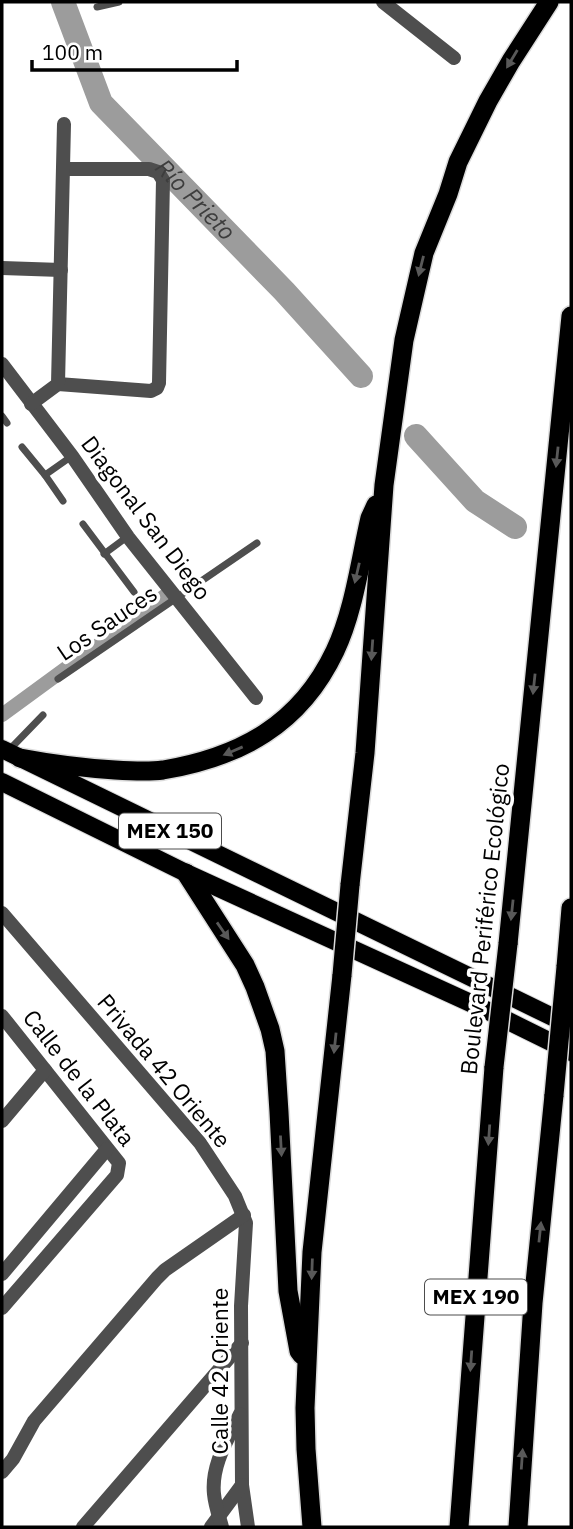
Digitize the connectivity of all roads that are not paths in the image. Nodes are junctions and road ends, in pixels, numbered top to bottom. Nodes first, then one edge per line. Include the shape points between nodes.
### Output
1 (119, 2) edge
2 (383, 2) edge
3 (550, 2) edge
4 (97, 7) dead end
5 (454, 58) dead end
6 (64, 124) dead end
7 (64, 169) junction
8 (2, 268) edge
9 (61, 270) junction
10 (571, 316) edge
11 (4, 373) edge
12 (58, 384) junction
13 (32, 404) junction
14 (22, 447) dead end
15 (72, 456) junction
16 (45, 475) junction
17 (384, 485) junction
18 (63, 500) dead end
19 (83, 524) dead end
20 (128, 537) junction
21 (257, 543) dead end
22 (104, 554) junction
23 (134, 592) dead end
24 (177, 598) junction
25 (58, 679) dead end
26 (256, 698) dead end
27 (43, 715) dead end
28 (10, 753) edge
29 (2, 782) edge
30 (187, 873) junction
31 (571, 908) edge
32 (2, 913) edge
33 (2, 1016) edge
34 (571, 1026) edge
35 (571, 1052) edge
36 (45, 1070) junction
37 (2, 1121) edge
38 (107, 1149) junction
39 (244, 1215) junction
40 (2, 1273) edge
41 (2, 1308) edge
42 (242, 1343) junction
43 (308, 1365) junction
44 (242, 1409) junction
45 (2, 1472) edge
46 (242, 1485) junction
47 (217, 1523) edge
48 (83, 1527) edge
49 (248, 1527) edge
50 (312, 1527) edge
51 (459, 1527) edge
52 (518, 1527) edge

1 - 4 lane
2 - 5 street
3 -> 17 highway via 471,133 424,253 404,340
6 - 7 street
7 - 9 street
7 - 12 street via 149,169 163,180 159,383 151,391
8 - 9 street
9 - 12 street
10 -> 51 highway, Boulevard Periférico Ecológico / MEX 190, bridge via 494,1066
11 - 13 street, Diagonal San Diego
12 - 13 street
13 - 15 street, Diagonal San Diego
14 - 16 lane
15 - 16 lane
15 - 20 street, Diagonal San Diego
16 - 18 lane
17 -> 28 highway via 370,518 336,650 307,695 277,725 223,755 163,770 74,767
17 -> 43 highway, bridge via 365,753 312,1252
19 - 22 lane
20 - 22 lane
20 - 24 street, Diagonal San Diego
21 - 24 lane, Los Sauces
22 - 23 lane
24 - 25 lane, Los Sauces
24 - 26 street, Diagonal San Diego
27 - 28 lane
28 - 34 main road, MEX 150
29 - 30 main road, MEX 150
30 - 35 main road, MEX 150
30 -> 43 highway via 245,965 270,1029 288,1291 299,1351
52 -> 31 highway, MEX 190, bridge via 533,1303
32 - 39 street, Privada 42 Oriente via 200,1143
33 - 36 street, Calle de la Plata
36 - 37 street
36 - 38 street, Calle de la Plata
38 - 40 street
38 - 41 street, Calle de la Plata via 119,1163 117,1175
39 - 42 street, Calle 42 Oriente
39 - 45 street via 157,1278 34,1421
42 - 44 street, Calle 42 Oriente
42 - 48 street
43 - 50 highway via 305,1409
44 - 46 street, Calle 42 Oriente
44 - 47 street via 214,1475
46 - 47 street
46 - 49 street, Calle 42 Oriente

